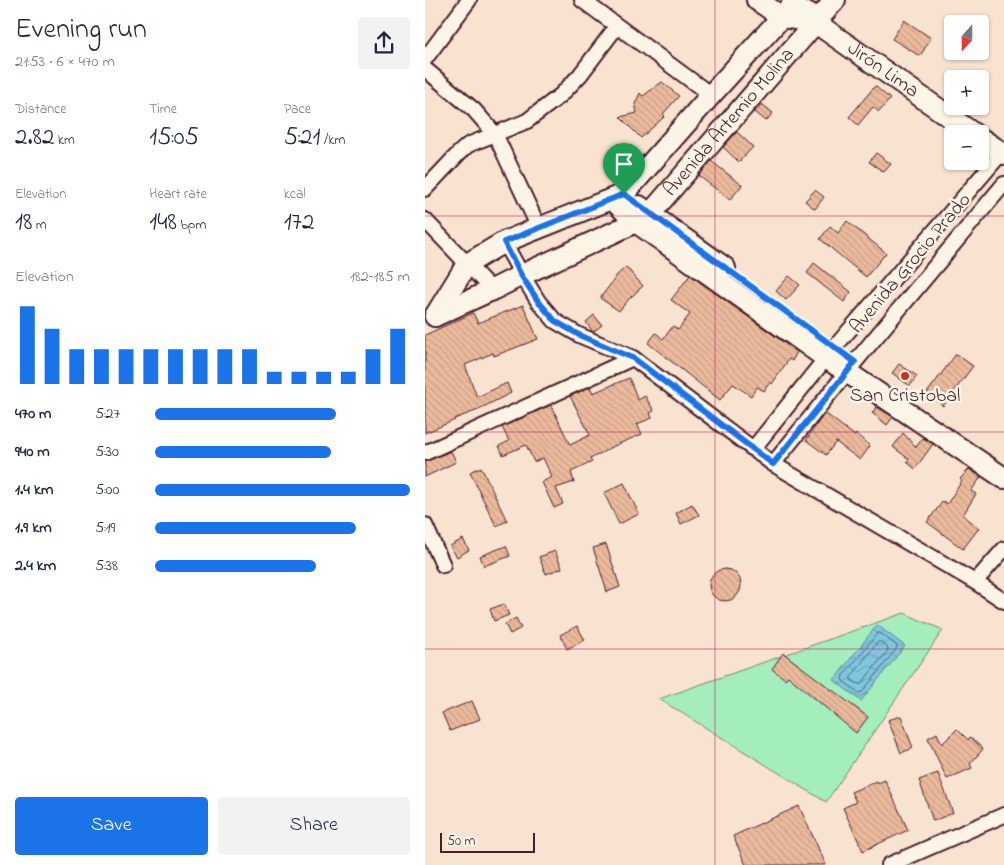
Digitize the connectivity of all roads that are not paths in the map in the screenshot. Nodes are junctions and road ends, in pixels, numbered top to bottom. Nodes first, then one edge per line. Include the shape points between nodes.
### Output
1 (469, 0) edge
2 (582, 0) edge
3 (757, 0) edge
4 (798, 0) edge
5 (835, 0) edge
6 (781, 17) junction
7 (816, 23) junction
8 (617, 26) junction
9 (425, 59) edge
10 (425, 69) edge
11 (711, 95) junction
12 (961, 125) edge
13 (495, 134) junction
14 (989, 144) edge
15 (1003, 153) edge
16 (1004, 184) edge
17 (425, 189) edge
18 (618, 197) junction
19 (643, 218) junction
20 (425, 220) edge
21 (539, 228) junction
22 (504, 242) junction
23 (467, 264) junction
24 (521, 275) junction
25 (492, 290) junction
26 (430, 318) edge
27 (830, 353) junction
28 (633, 358) junction
29 (851, 367) junction
30 (753, 449) junction
31 (425, 453) edge
32 (773, 464) junction
33 (1004, 466) edge
34 (1004, 478) edge
35 (425, 525) edge
36 (1004, 549) edge
37 (443, 565) dead end
38 (975, 582) junction
39 (1004, 601) edge
40 (1004, 816) edge
41 (889, 865) edge

1 - 9 street
2 - 8 street
3 - 6 street
4 - 6 street, Avenida Artemio Molina
4 - 7 street
5 - 7 street, Avenida Artemio Molina
6 - 7 street
6 - 11 street, Avenida Artemio Molina
7 - 12 street, Jirón Lima
7 - 19 street, Avenida Artemio Molina
8 - 11 street
8 - 13 street via 561,95 527,121
10 - 13 street via 474,110
11 - 18 street, Avenida Artemio Molina
13 - 17 street via 468,145
13 - 21 street
14 - 15 street
15 - 27 street, Avenida Grocio Prado
16 - 29 street, Avenida Grocio Prado
18 - 19 street
18 - 21 street, Avenida Artemio Molina
19 - 24 street, Avenida Artemio Molina
19 - 27 street
20 - 23 street
21 - 22 street, Avenida Artemio Molina
22 - 23 street, Avenida Artemio Molina
22 - 24 street
23 - 25 street
23 - 26 street, Avenida Artemio Molina
24 - 25 street, Avenida Artemio Molina
24 - 28 street via 555,321
25 - 26 street, Avenida Artemio Molina
27 - 29 street
27 - 30 street, Avenida Grocio Prado
28 - 30 street
28 - 31 street
29 - 32 street, Avenida Grocio Prado
29 - 33 street
29 - 34 street
30 - 32 street
32 - 38 street
35 - 37 street
36 - 38 street
38 - 39 street
40 - 41 street

